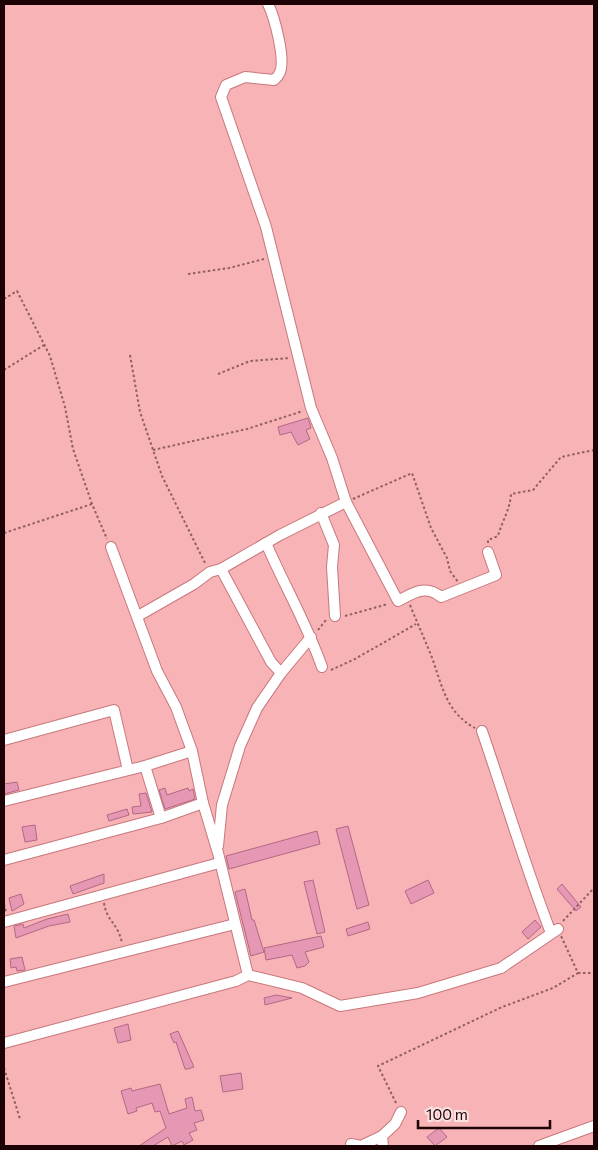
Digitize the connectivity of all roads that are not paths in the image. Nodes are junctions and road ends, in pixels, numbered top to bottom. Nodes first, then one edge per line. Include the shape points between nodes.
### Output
1 (268, 4) edge
2 (346, 502) junction
3 (321, 513) junction
4 (266, 543) junction
5 (110, 547) road end
6 (488, 552) road end
7 (221, 569) junction
8 (138, 616) junction
9 (335, 616) road end
10 (311, 637) junction
11 (322, 667) road end
12 (281, 673) junction
13 (482, 731) road end
14 (4, 740) edge
15 (192, 751) junction
16 (145, 766) junction
17 (128, 770) junction
18 (4, 802) edge
19 (202, 803) junction
20 (161, 818) junction
21 (218, 858) junction
22 (4, 860) edge
23 (4, 922) edge
24 (235, 924) junction
25 (248, 975) junction
26 (4, 982) edge
27 (4, 1044) edge
28 (400, 1112) road end
29 (594, 1126) edge
30 (382, 1141) edge
31 (351, 1144) dead end
32 (539, 1146) edge

1 - 2 street via 282,60 280,74 274,80 245,77 226,85 221,96 249,174 273,256 311,408
2 - 3 street
2 - 6 street via 402,599 420,590 434,591 441,597 496,575
3 - 4 street
3 - 9 street via 334,545
4 - 7 street
4 - 10 street
5 - 8 street
7 - 8 street via 210,572
7 - 12 street via 271,662
8 - 15 street via 157,671 176,707
10 - 11 street
10 - 12 street
12 - 21 street via 257,708 240,746 222,805
13 - 25 street via 528,873 554,931 501,968 418,993 340,1006 302,988
14 - 17 street via 114,710
15 - 16 street
15 - 19 street
16 - 17 street
16 - 20 street
17 - 18 street
19 - 20 street
19 - 21 street
20 - 22 street
21 - 23 street via 102,896
21 - 24 street
24 - 25 street
24 - 26 street
25 - 27 street via 236,981
28 - 30 street
29 - 32 street
30 - 31 street via 361,1146

